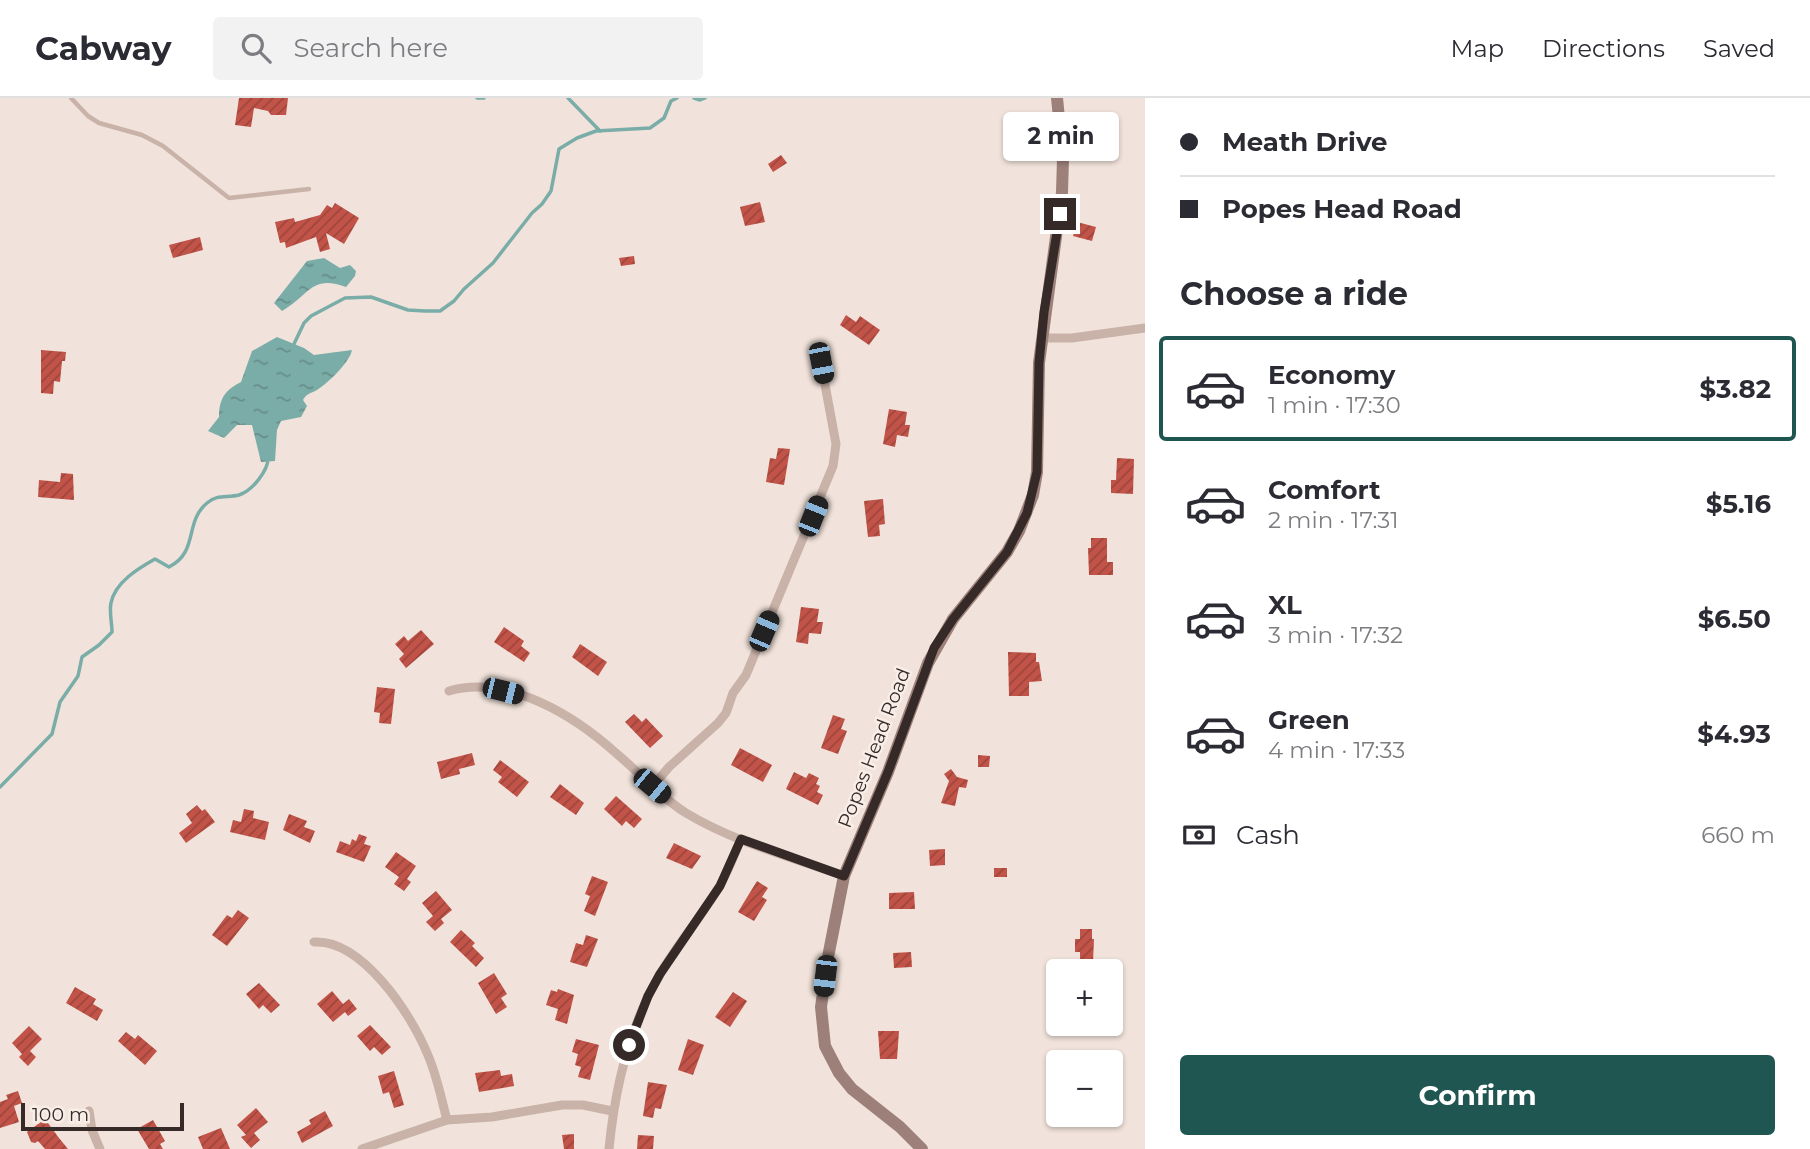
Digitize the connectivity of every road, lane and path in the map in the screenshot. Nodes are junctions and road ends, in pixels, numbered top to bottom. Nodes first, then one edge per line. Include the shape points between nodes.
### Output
1 (71, 98) edge
2 (1058, 98) edge
3 (309, 189) dead end
4 (1145, 328) edge
5 (1042, 338) junction
6 (821, 363) dead end
7 (449, 691) dead end
8 (652, 786) junction
9 (741, 839) junction
10 (844, 876) junction
11 (314, 942) dead end
12 (89, 1111) dead end
13 (612, 1111) junction
14 (447, 1120) junction
15 (100, 1149) edge
16 (362, 1149) edge
17 (609, 1149) edge
18 (922, 1149) edge

1 - 3 lane via 99,124 142,135 163,146 229,198
2 - 5 street, Popes Head Road via 1062,192
4 - 5 street
5 - 10 street, Popes Head Road via 1037,472 1027,513 1007,552 934,648
6 - 8 street via 836,444 833,466 726,713
7 - 8 street via 487,687 550,708 596,735
8 - 9 street via 688,814
9 - 10 street
9 - 13 street via 720,886 648,996
10 - 18 street, Popes Head Road via 821,1007 825,1046 834,1067 852,1089
11 - 14 street via 334,944 349,953 399,1003 428,1055
12 - 15 street
13 - 14 street via 562,1105
13 - 17 street
14 - 16 street

